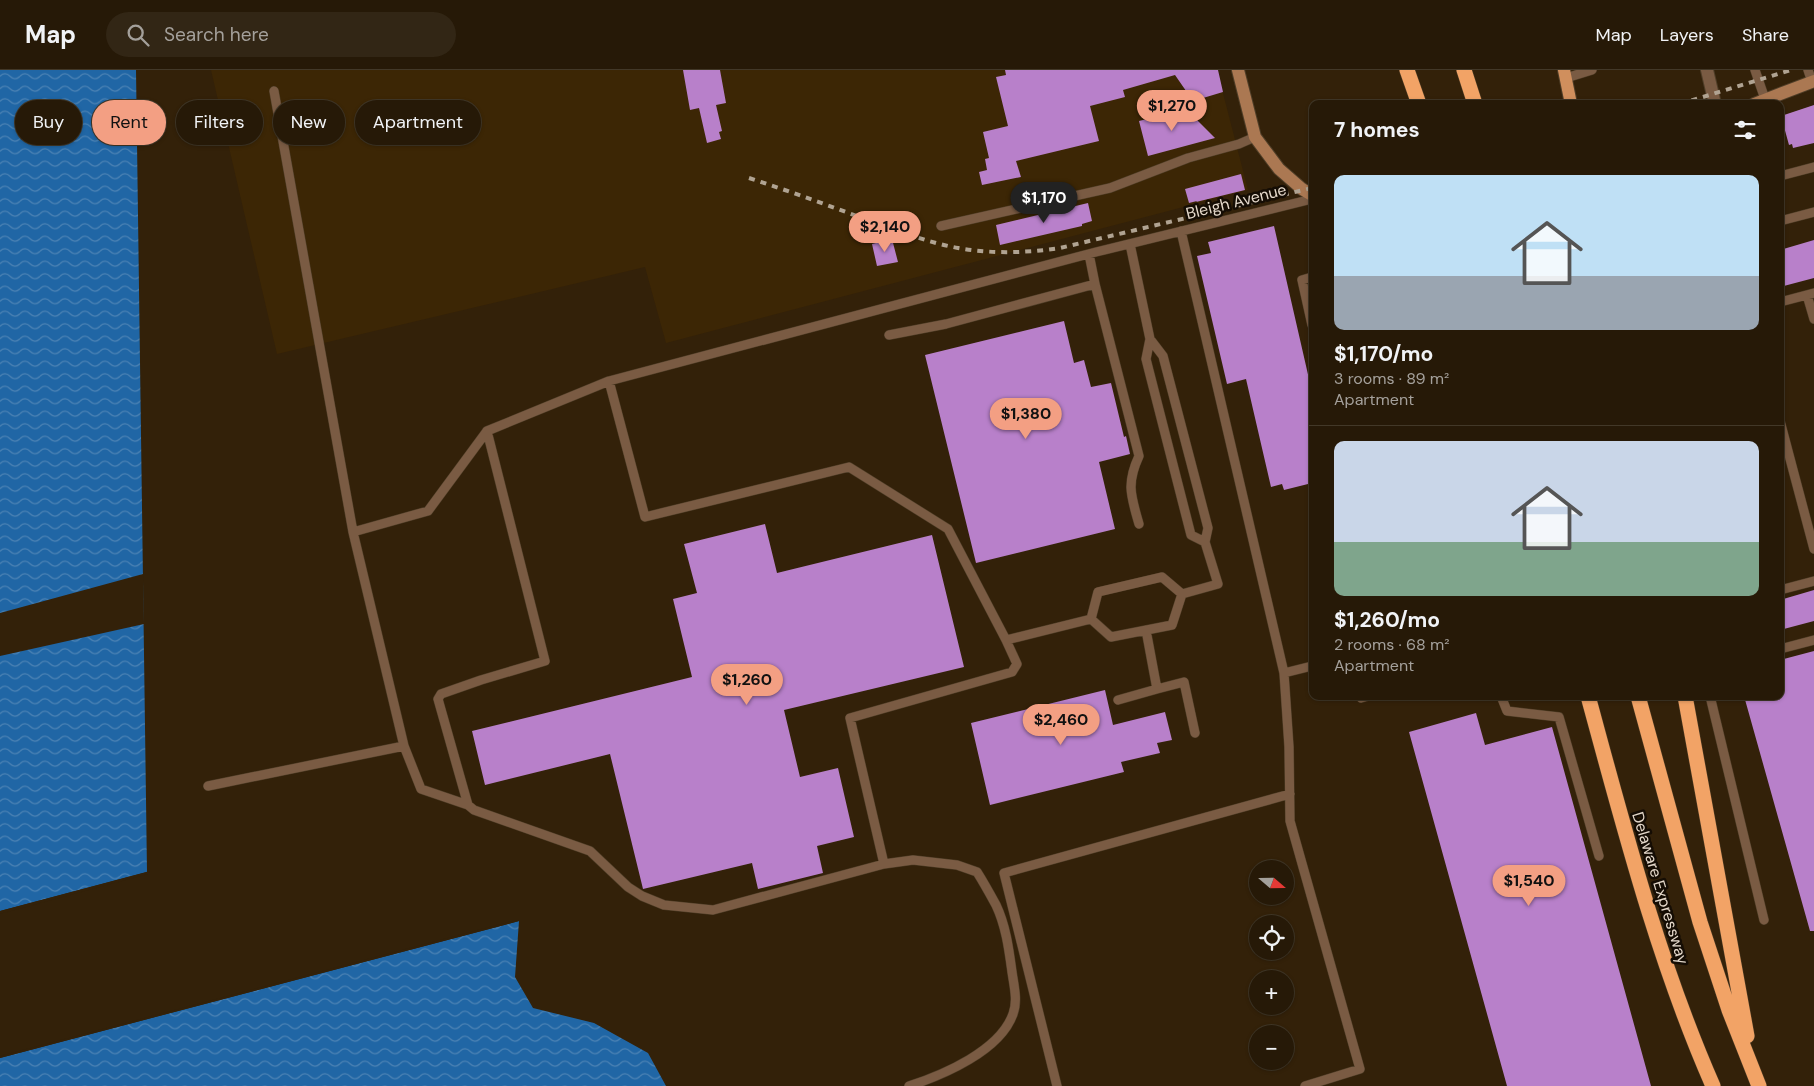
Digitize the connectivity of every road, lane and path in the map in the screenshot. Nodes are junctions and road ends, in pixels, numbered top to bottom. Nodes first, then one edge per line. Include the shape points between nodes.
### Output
1 (1238, 70) edge
2 (1406, 70) edge
3 (1412, 70) edge
4 (1464, 70) edge
5 (1592, 70) edge
6 (1707, 70) edge
7 (1755, 70) edge
8 (1565, 74) edge
9 (1811, 78) edge
10 (274, 91) dead end
11 (1418, 100) edge
12 (1419, 100) edge
13 (1474, 100) edge
14 (1570, 100) edge
15 (1714, 100) edge
16 (1759, 100) edge
17 (1763, 100) edge
18 (1255, 137) junction
19 (1814, 167) edge
20 (1784, 175) edge
21 (1309, 195) edge
22 (1309, 198) edge
23 (1814, 212) edge
24 (1784, 220) edge
25 (941, 226) dead end
26 (1181, 231) junction
27 (1130, 244) junction
28 (1089, 254) junction
29 (1309, 278) edge
30 (1095, 284) junction
31 (1810, 294) edge
32 (1784, 301) edge
33 (1309, 312) edge
34 (1814, 319) edge
35 (889, 335) dead end
36 (1150, 339) junction
37 (609, 381) junction
38 (487, 431) junction
39 (1784, 436) edge
40 (1139, 524) dead end
41 (353, 532) junction
42 (1205, 542) junction
43 (1814, 549) edge
44 (1814, 581) edge
45 (1784, 589) edge
46 (1182, 594) junction
47 (1091, 619) junction
48 (1146, 630) junction
49 (1006, 640) junction
50 (1814, 640) edge
51 (1784, 648) edge
52 (1309, 667) edge
53 (1284, 673) junction
54 (1157, 688) junction
55 (1118, 700) dead end
56 (1503, 700) edge
57 (1589, 700) edge
58 (1639, 700) edge
59 (1686, 700) edge
60 (1711, 700) edge
61 (1195, 733) dead end
62 (404, 746) junction
63 (208, 786) dead end
64 (1290, 794) junction
65 (468, 805) junction
66 (1600, 856) dead end
67 (884, 864) junction
68 (1764, 920) dead end
69 (909, 1086) edge
70 (1056, 1086) edge
71 (1305, 1086) edge
72 (1713, 1086) edge
73 (1760, 1086) edge

1 - 18 main road
2 - 11 highway
3 - 12 highway
4 - 13 highway
5 - 8 lane
6 - 15 street
7 - 16 lane
8 - 14 main road
9 - 17 main road
10 - 41 lane
18 - 21 main road via 1278,170
18 - 25 lane via 1110,188
19 - 20 lane
22 - 26 lane, Bleigh Avenue
23 - 24 lane
26 - 27 lane, Bleigh Avenue
26 - 53 lane
27 - 28 lane, Bleigh Avenue
27 - 36 lane
28 - 30 lane
28 - 37 lane, Bleigh Avenue
29 - 33 lane via 1302,280
30 - 35 lane via 946,324
30 - 40 lane via 1139,456 1132,472 1130,494
31 - 32 lane
31 - 34 lane
36 - 42 lane via 1163,356 1208,528
36 - 42 lane via 1146,359 1191,535
37 - 38 lane, Bleigh Avenue
37 - 49 lane via 645,517 849,466 948,529
38 - 41 lane via 428,511
38 - 65 lane via 545,661 441,694 438,699
39 - 43 lane
41 - 62 lane
42 - 46 lane via 1218,584
44 - 45 lane
46 - 47 lane via 1162,577 1098,592
46 - 48 lane via 1172,624
47 - 48 lane via 1111,637
47 - 49 lane
48 - 54 lane
49 - 67 lane via 1017,664 1012,672 850,718
50 - 51 lane
52 - 53 lane
53 - 64 lane
54 - 55 lane
54 - 61 lane via 1184,682
56 - 66 lane via 1507,711 1559,717
57 - 72 highway, Delaware Expressway via 1666,966
58 - 73 highway, Delaware Expressway via 1700,922 1729,1010
59 - 73 highway via 1741,1010
60 - 68 lane
62 - 63 lane
62 - 65 lane via 421,789
64 - 70 lane via 1004,873
64 - 71 lane via 1290,821 1360,1068
65 - 67 lane via 474,810 590,851 628,887 664,905 713,910
67 - 69 lane via 913,860 957,865 978,872 996,907 1007,940 1016,994 1013,1014 1001,1034 972,1060

